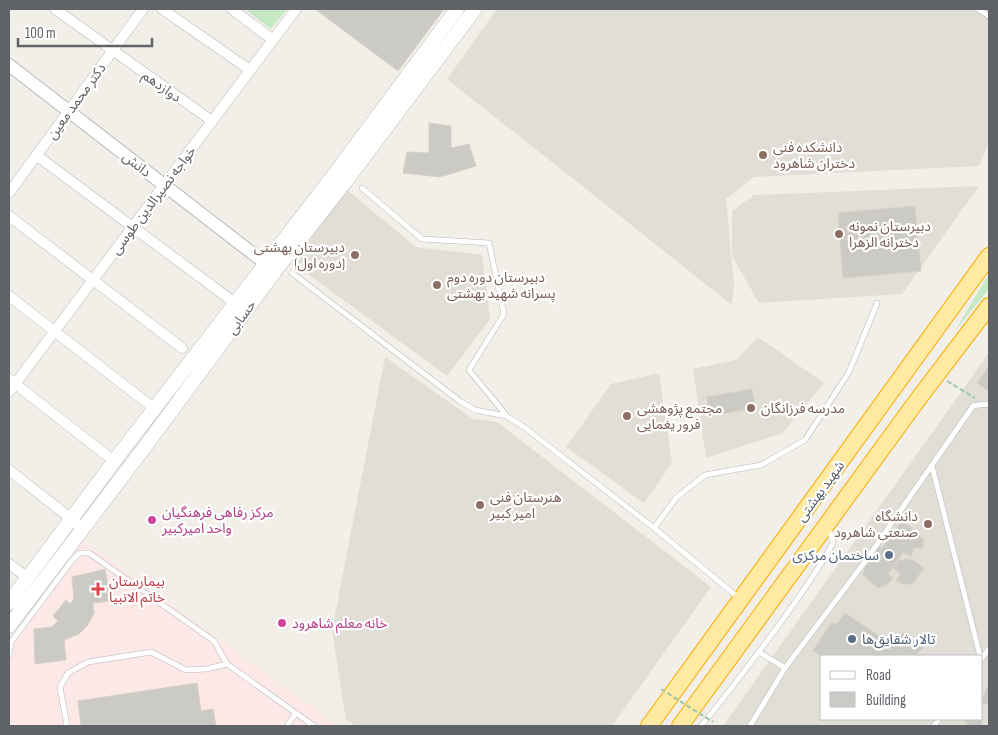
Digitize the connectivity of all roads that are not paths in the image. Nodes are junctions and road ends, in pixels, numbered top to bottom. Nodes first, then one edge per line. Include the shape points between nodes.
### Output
1 (55, 9) edge
2 (143, 9) edge
3 (162, 9) edge
4 (232, 9) edge
5 (296, 9) edge
6 (457, 9) edge
7 (475, 9) edge
8 (978, 9) edge
9 (989, 16) edge
10 (273, 40) junction
11 (113, 50) junction
12 (9, 65) edge
13 (250, 70) junction
14 (68, 111) junction
15 (212, 121) junction
16 (36, 154) junction
17 (164, 185) junction
18 (362, 188) dead end
19 (9, 193) edge
20 (9, 216) edge
21 (133, 226) junction
22 (989, 256) edge
23 (270, 267) junction
24 (292, 273) dead end
25 (93, 280) junction
26 (9, 296) edge
27 (235, 303) junction
28 (877, 303) dead end
29 (989, 306) edge
30 (54, 331) junction
31 (182, 348) dead end
32 (11, 385) edge
33 (916, 402) junction
34 (987, 405) edge
35 (155, 409) junction
36 (506, 416) junction
37 (869, 424) junction
38 (114, 461) junction
39 (932, 466) junction
40 (9, 470) edge
41 (72, 518) junction
42 (828, 524) junction
43 (83, 528) junction
44 (654, 528) junction
45 (9, 564) edge
46 (28, 578) junction
47 (741, 600) junction
48 (9, 603) edge
49 (9, 626) edge
50 (759, 652) junction
51 (9, 654) edge
52 (980, 655) edge
53 (228, 664) junction
54 (785, 668) junction
55 (296, 714) junction
56 (67, 726) edge
57 (287, 726) edge
58 (314, 726) edge
59 (650, 726) edge
60 (680, 726) edge
61 (701, 726) edge
62 (750, 726) edge

1 - 11 street, دوازدهم
2 - 11 street, دکتر محمد معین
3 - 13 street
4 - 10 street
5 - 10 street, خواجه نصیرالدین طوسی
6 - 23 main road, حسابی
7 - 23 main road, حسابی via 350,177
8 - 9 lane
10 - 13 street, خواجه نصیرالدین طوسی
11 - 14 street, دکتر محمد معین
11 - 15 street, دوازدهم
12 - 14 street, دانش
13 - 15 street, خواجه نصیرالدین طوسی
14 - 16 street, دکتر محمد معین
14 - 17 street, دانش
15 - 17 street, خواجه نصیرالدین طوسی
16 - 19 street, دکتر محمد معین
16 - 21 street
17 - 21 street, خواجه نصیرالدین طوسی
17 - 23 street, دانش
18 - 36 lane via 422,239 489,243 504,314 469,370
20 - 25 street
21 - 25 street, خواجه نصیرالدین طوسی
21 - 27 street
22 - 37 highway, شهید بهشتی
23 - 27 main road, حسابی
23 - 43 main road, حسابی via 144,448
24 - 36 lane via 461,402 475,410
25 - 30 street, خواجه نصیرالدین طوسی
25 - 31 street
26 - 30 street
27 - 35 main road, حسابی
28 - 44 lane via 849,372 805,440 761,465 705,476 676,498
29 - 33 highway, شهید بهشتی
30 - 32 street, خواجه نصیرالدین طوسی
30 - 35 street
32 - 38 street
33 - 37 highway via 877,442 867,435
33 - 42 highway, شهید بهشتی
34 - 39 lane via 973,406
35 - 38 main road, حسابی
36 - 44 lane
37 - 47 highway, شهید بهشتی
38 - 41 main road, حسابی
39 - 52 lane
39 - 54 lane
40 - 41 street
41 - 43 street
41 - 46 main road, حسابی
42 - 50 lane via 833,543 826,557
42 - 60 highway, شهید بهشتی
43 - 49 main road, حسابی
44 - 47 lane
45 - 46 street
46 - 48 main road, حسابی
47 - 59 highway, شهید بهشتی
50 - 54 lane
50 - 61 lane
51 - 53 lane via 11,642 73,559 89,553 214,641
53 - 55 lane
53 - 56 lane via 186,670 151,652 88,662 68,673 60,687
54 - 62 lane
55 - 57 lane
55 - 58 lane

